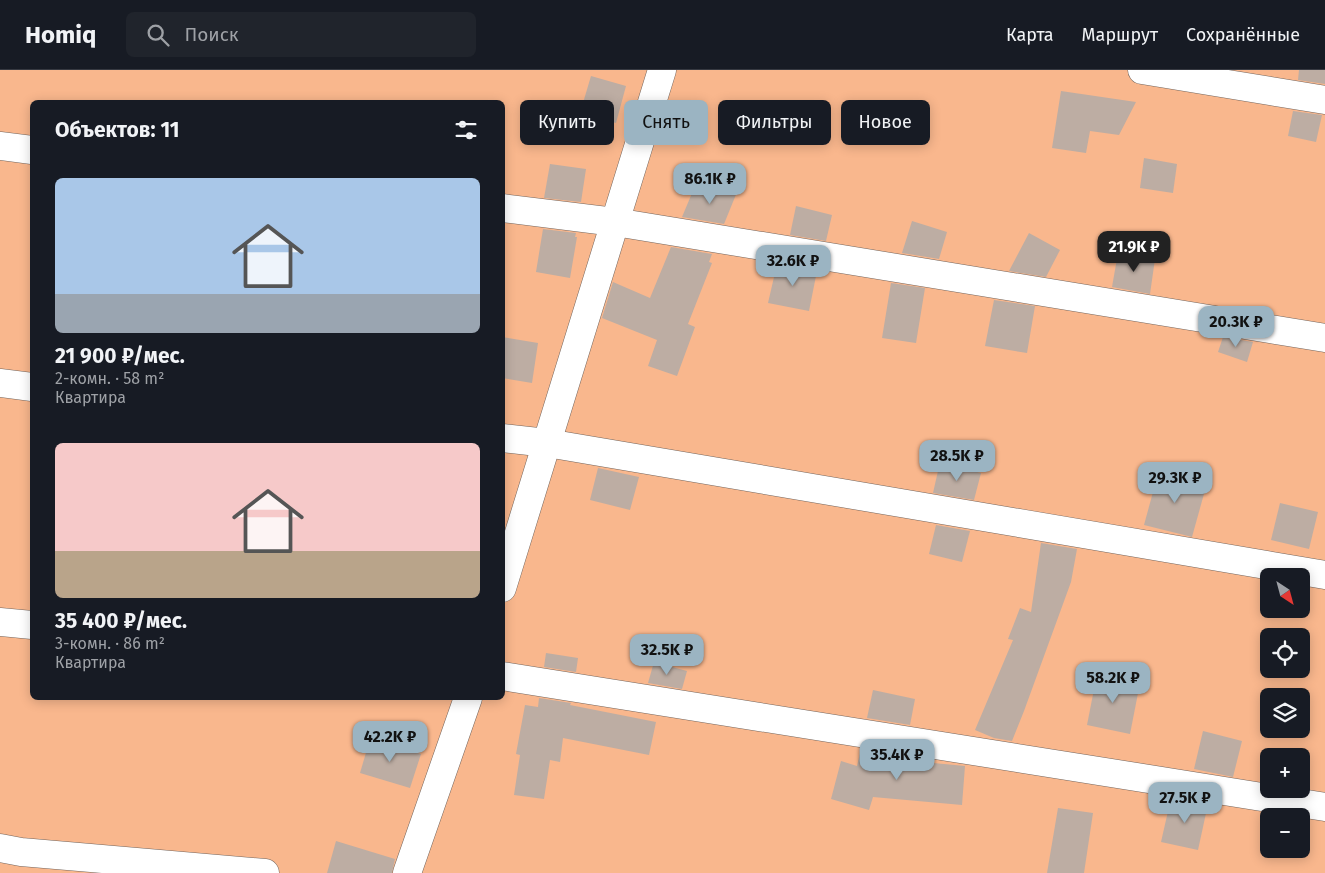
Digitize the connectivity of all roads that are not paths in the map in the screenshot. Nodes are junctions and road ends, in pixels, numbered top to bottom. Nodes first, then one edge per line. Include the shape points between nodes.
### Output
1 (662, 70) edge
2 (1142, 70) edge
3 (1325, 100) edge
4 (0, 146) edge
5 (30, 150) edge
6 (505, 208) edge
7 (615, 222) junction
8 (1325, 338) edge
9 (0, 383) edge
10 (30, 387) edge
11 (505, 438) edge
12 (548, 443) junction
13 (1325, 575) edge
14 (505, 579) edge
15 (0, 622) edge
16 (30, 626) edge
17 (505, 676) edge
18 (467, 700) edge
19 (1325, 808) edge
20 (0, 848) edge
21 (265, 873) edge
22 (407, 873) edge

1 - 7 lane
2 - 3 lane
4 - 5 lane
6 - 7 lane
7 - 8 lane
7 - 12 lane
9 - 10 lane
11 - 12 lane
12 - 13 lane
12 - 14 lane
15 - 16 lane
17 - 19 lane
18 - 22 lane
20 - 21 lane

